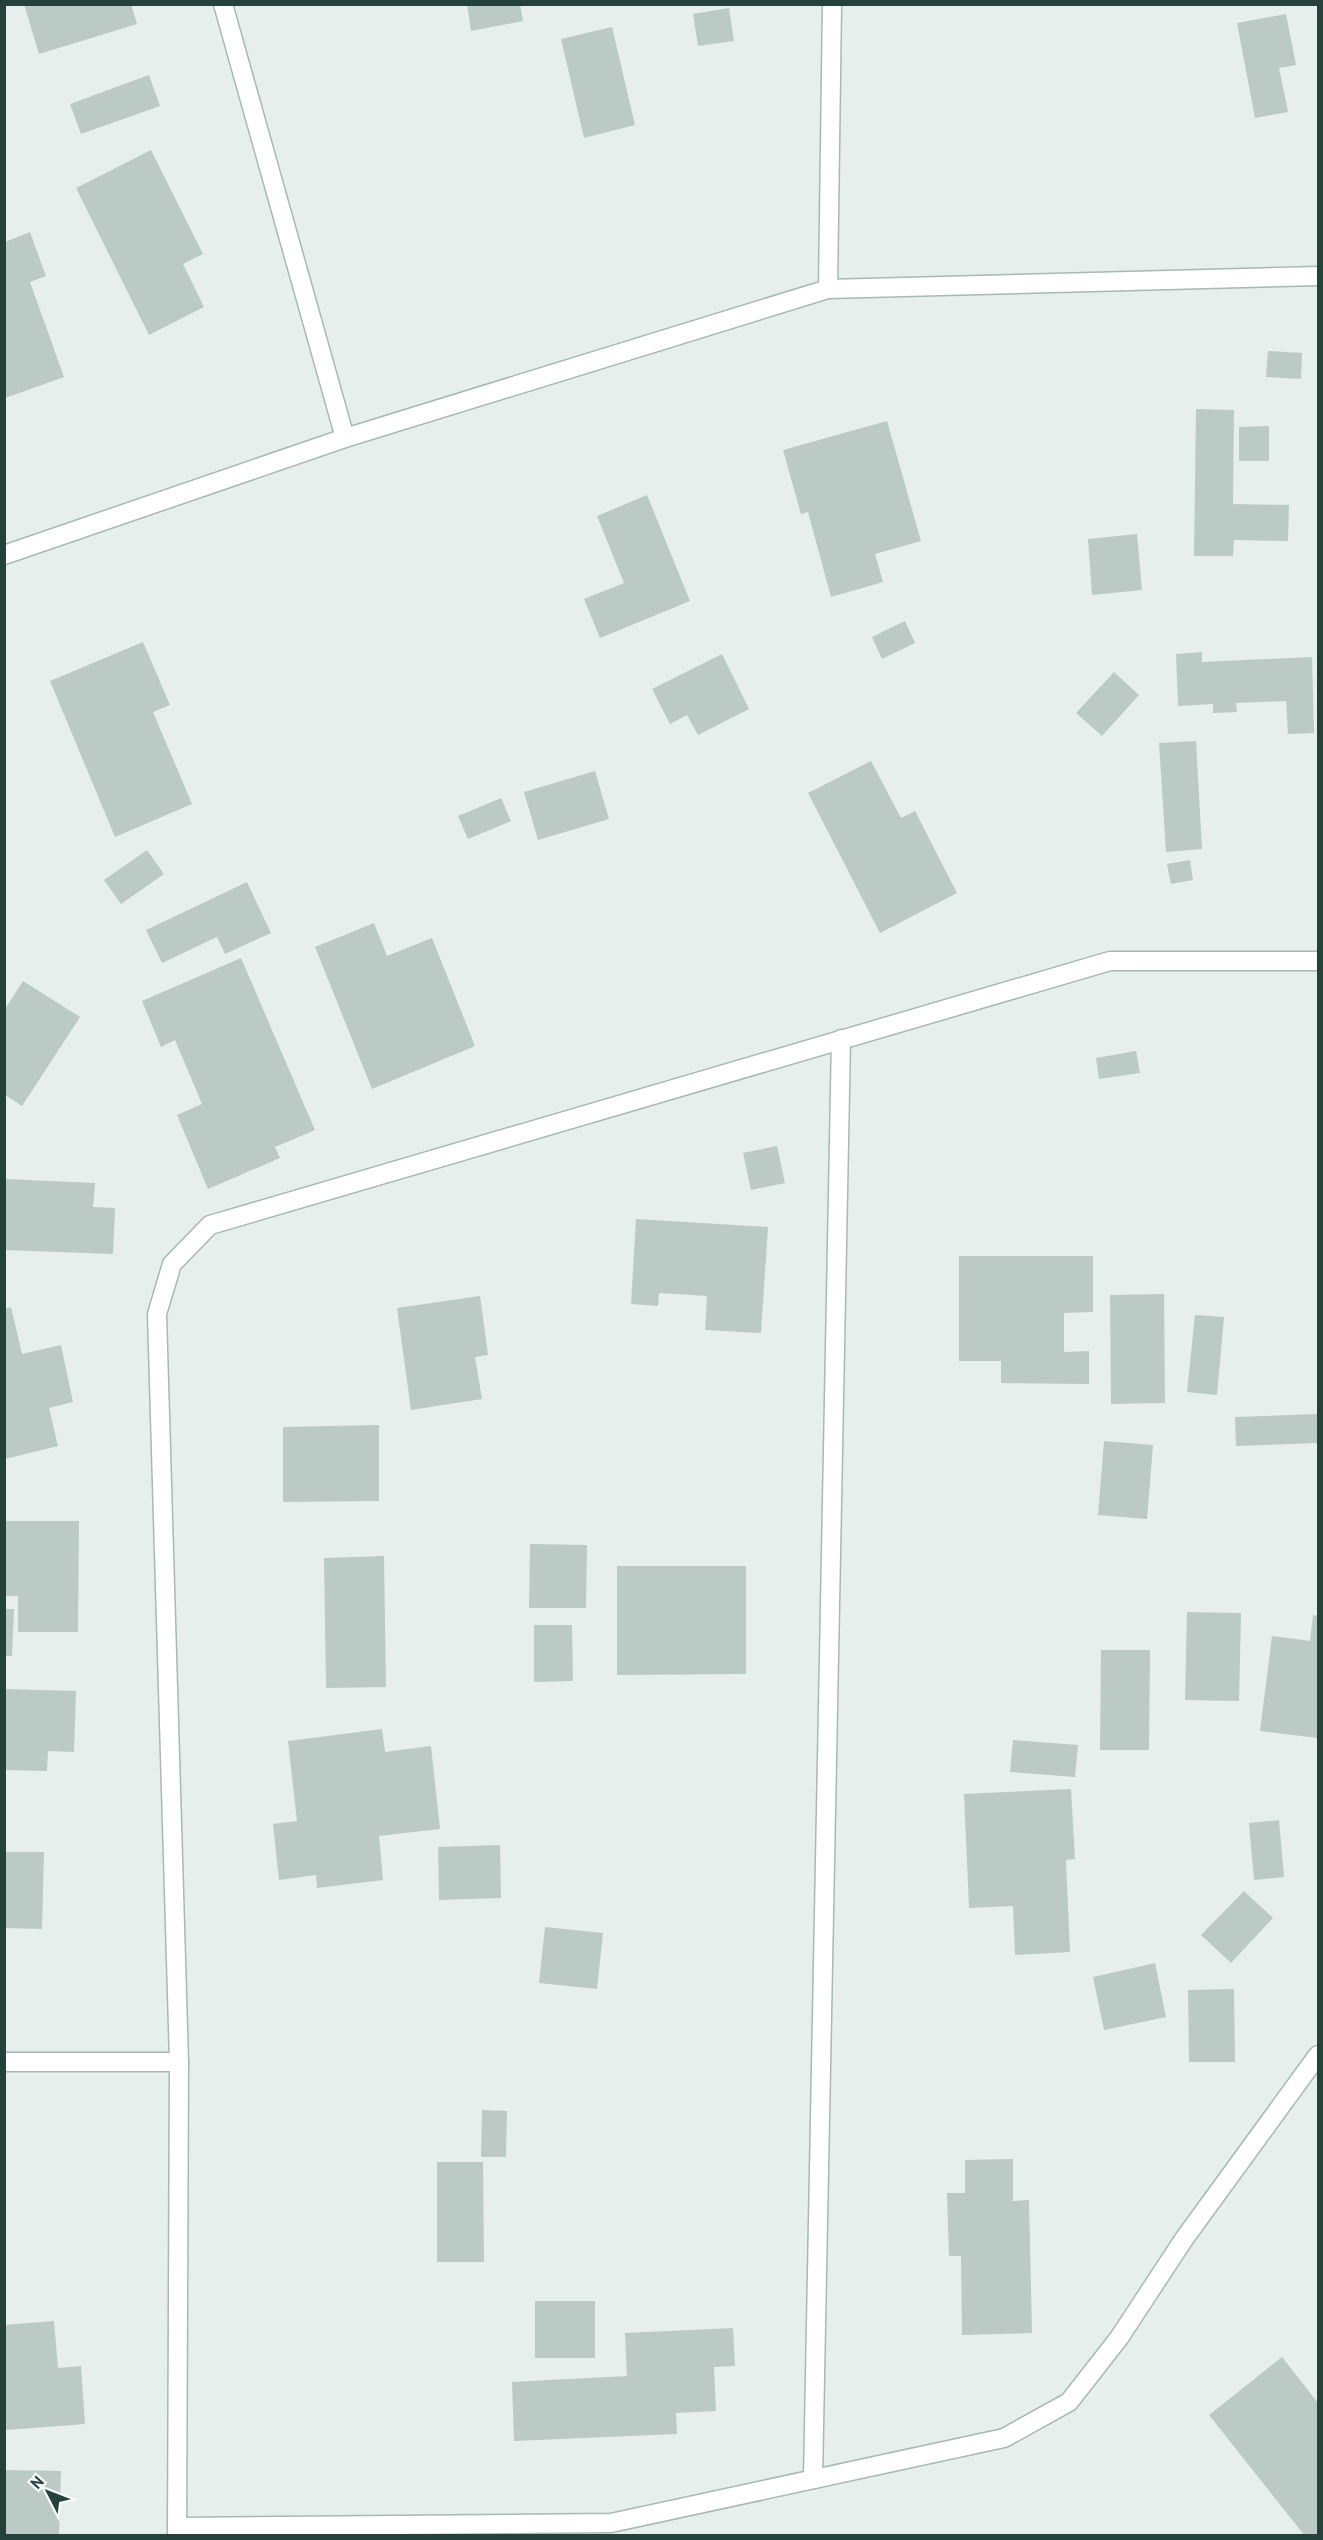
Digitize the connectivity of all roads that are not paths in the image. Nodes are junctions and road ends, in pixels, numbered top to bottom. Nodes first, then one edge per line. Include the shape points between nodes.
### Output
1 (223, 4) edge
2 (832, 4) edge
3 (1318, 276) edge
4 (828, 289) junction
5 (345, 438) junction
6 (4, 555) edge
7 (1318, 961) edge
8 (841, 1039) junction
9 (1318, 2055) edge
10 (4, 2062) edge
11 (179, 2062) junction
12 (813, 2479) junction
13 (177, 2531) edge

1 - 5 street
2 - 4 street
3 - 4 street
4 - 5 street
5 - 6 street
7 - 8 street via 1110,961
8 - 11 street via 210,1225 172,1264 157,1314
8 - 12 street
9 - 12 street via 1184,2239 1119,2338 1069,2402 1004,2438
10 - 11 street
11 - 13 street
12 - 13 street via 611,2523

